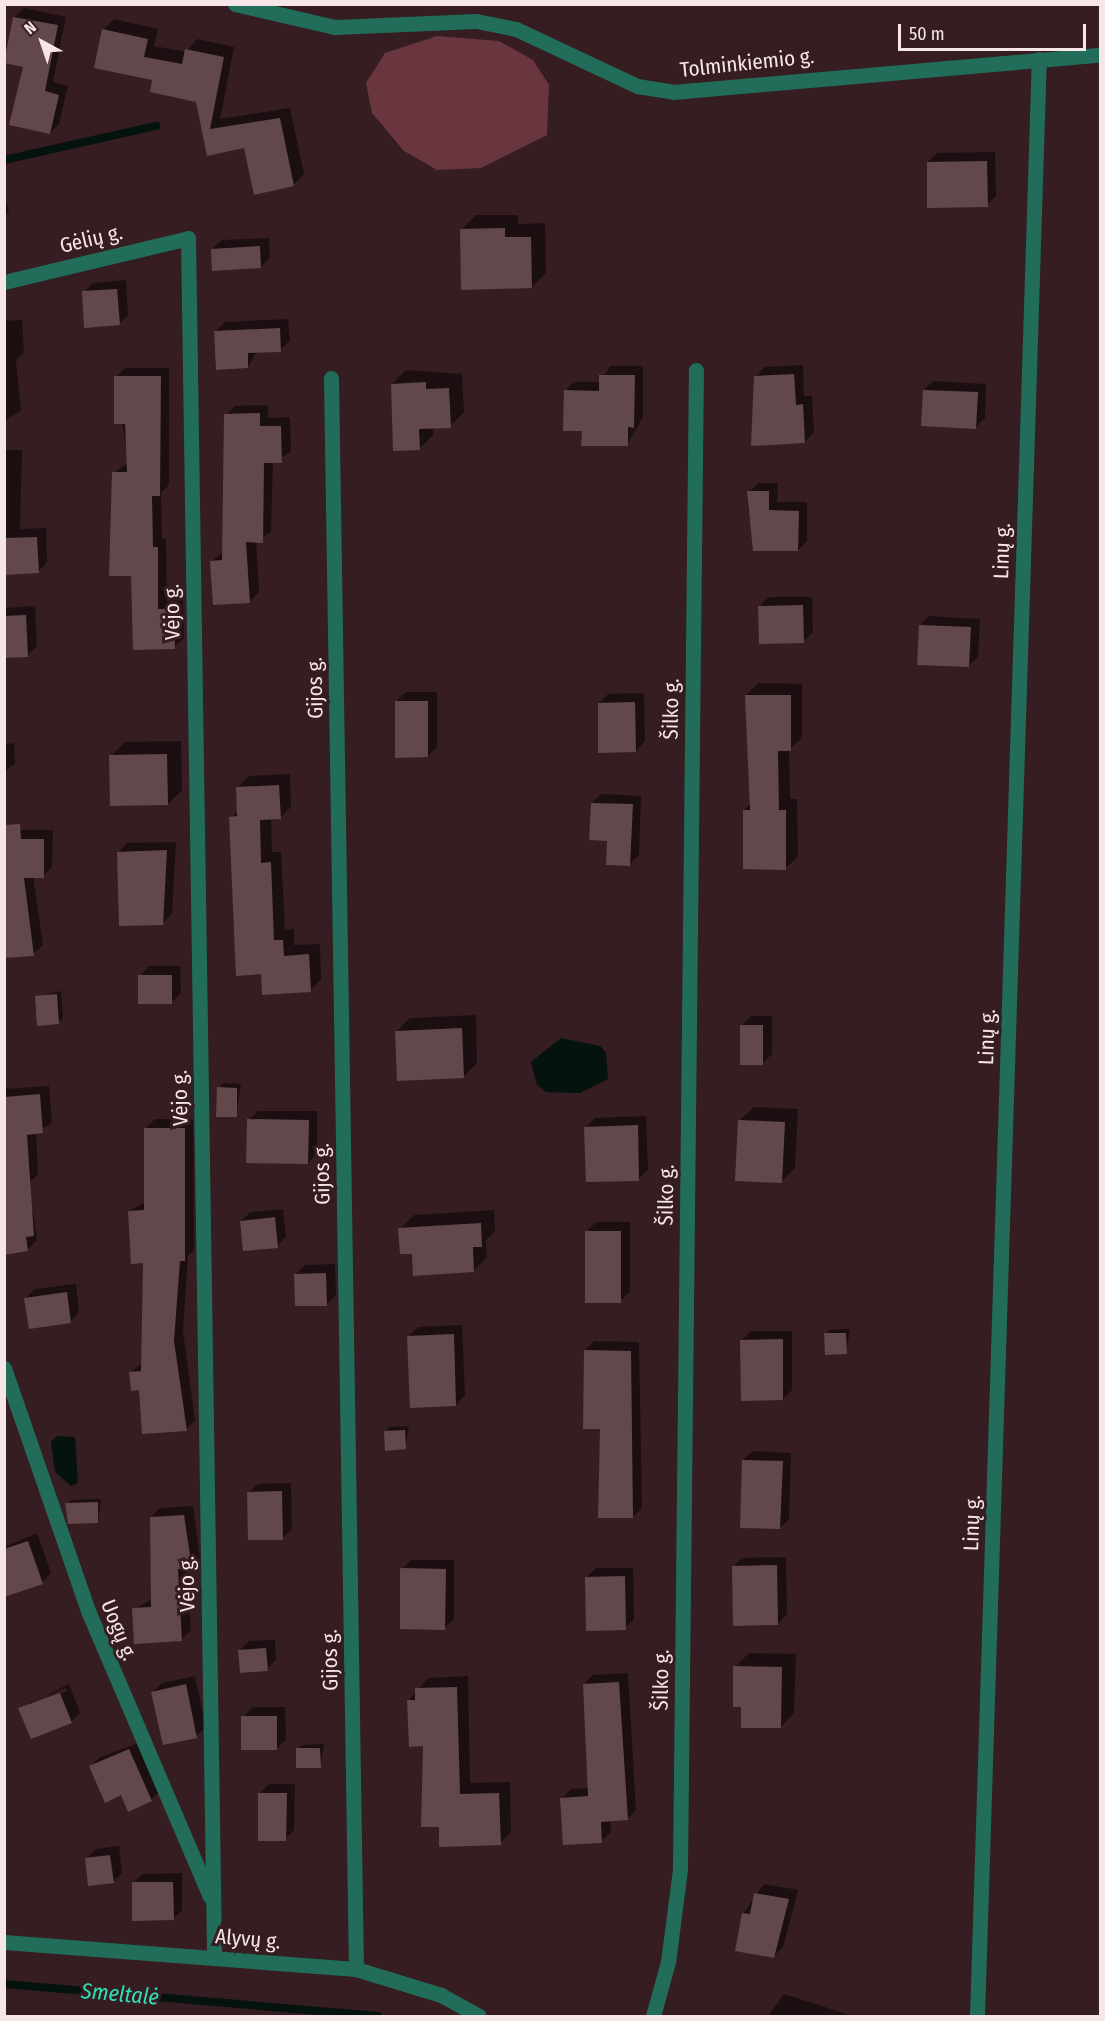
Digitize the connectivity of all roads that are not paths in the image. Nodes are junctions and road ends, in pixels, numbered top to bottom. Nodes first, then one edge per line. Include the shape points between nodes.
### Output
1 (235, 4) edge
2 (1101, 55) edge
3 (1039, 59) junction
4 (188, 238) joint
5 (4, 282) edge
6 (696, 370) dead end
7 (331, 378) dead end
8 (4, 1368) edge
9 (213, 1901) junction
10 (4, 1942) edge
11 (214, 1957) junction
12 (356, 1969) junction
13 (479, 2016) edge
14 (653, 2016) edge
15 (977, 2016) edge

1 - 3 street, Tolminkiemio g. via 335,27 476,21 516,29 637,86 673,92
2 - 3 street, Tolminkiemio g.
3 - 15 street, Linų g.
4 - 5 street, Gėlių g.
4 - 9 street, Vėjo g.
6 - 14 street, Šilko g. via 681,1869 668,1962
7 - 12 street, Gijos g.
8 - 9 street, Uogų g. via 89,1613
9 - 11 street, Vėjo g.
10 - 11 street, Alyvų g.
11 - 12 street, Alyvų g.
12 - 13 street, Alyvų g. via 441,1995

